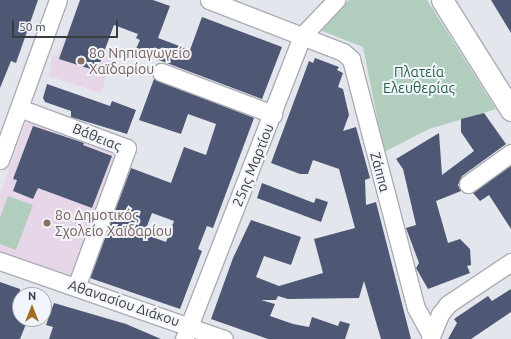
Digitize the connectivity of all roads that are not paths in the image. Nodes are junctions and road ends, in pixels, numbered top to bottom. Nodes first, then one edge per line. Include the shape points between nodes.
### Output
1 (58, 0) edge
2 (209, 0) edge
3 (336, 0) edge
4 (442, 0) edge
5 (302, 36) junction
6 (161, 72) dead end
7 (19, 108) junction
8 (511, 110) edge
9 (273, 114) junction
10 (511, 153) edge
11 (1, 157) edge
12 (468, 184) dead end
13 (0, 261) edge
14 (511, 262) edge
15 (76, 286) junction
16 (187, 332) edge
17 (430, 337) edge
18 (224, 339) edge

1 - 7 street
2 - 5 street, Ζάππα
3 - 5 street, 25ης Μαρτίου
4 - 8 street
5 - 9 street, 25ης Μαρτίου
5 - 17 street, Ζάππα via 343,52 350,59 416,308
6 - 9 street
7 - 11 street
7 - 15 street, Βάθειας via 127,148
9 - 16 street, 25ης Μαρτίου
10 - 12 street
13 - 15 street, Αθανασίου Διάκου
14 - 17 street via 448,304
15 - 16 street, Αθανασίου Διάκου
16 - 18 street, Αθανασίου Διάκου

